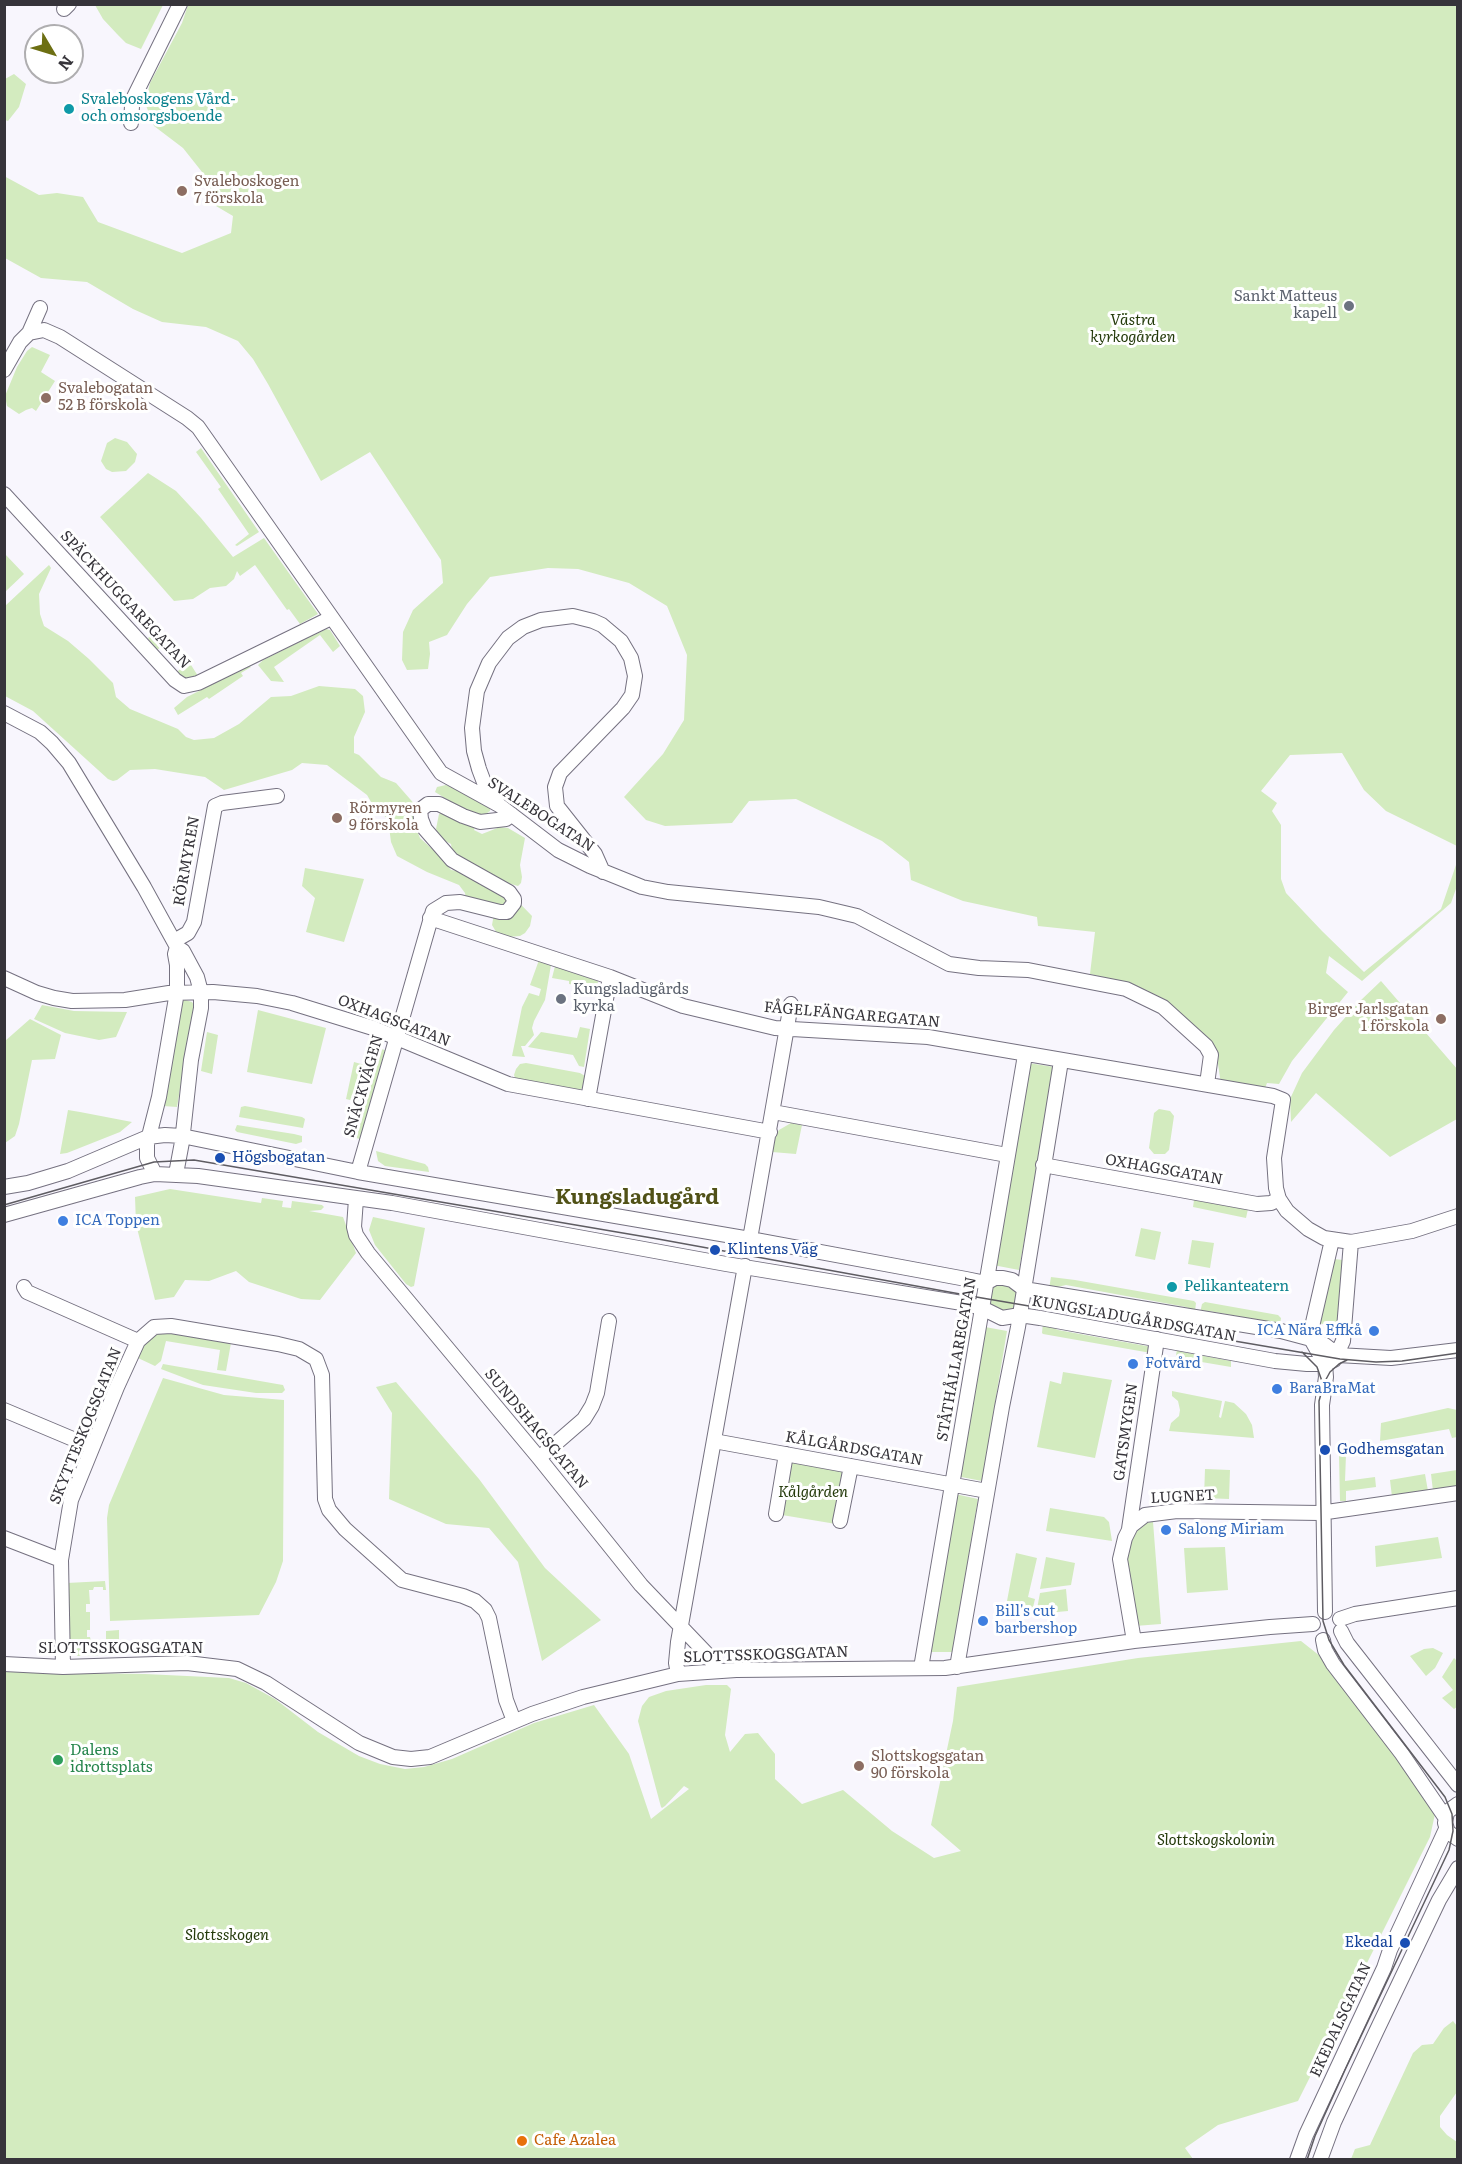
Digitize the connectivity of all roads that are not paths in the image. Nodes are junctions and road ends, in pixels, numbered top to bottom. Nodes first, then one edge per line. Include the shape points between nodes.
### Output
1 (180, 4) edge
2 (131, 123) dead end
3 (40, 308) dead end
4 (29, 333) junction
5 (4, 370) edge
6 (4, 494) edge
7 (331, 618) junction
8 (4, 713) edge
9 (277, 796) dead end
10 (507, 811) junction
11 (603, 872) junction
12 (430, 918) junction
13 (175, 944) junction
14 (610, 977) junction
15 (4, 978) edge
16 (177, 992) junction
17 (201, 992) junction
18 (791, 1004) dead end
19 (786, 1029) junction
20 (395, 1038) junction
21 (1025, 1055) junction
22 (1061, 1061) junction
23 (1206, 1084) junction
24 (588, 1099) junction
25 (773, 1112) junction
26 (770, 1131) junction
27 (182, 1136) junction
28 (148, 1137) junction
29 (1007, 1155) junction
30 (1043, 1165) junction
31 (358, 1172) junction
32 (155, 1174) junction
33 (176, 1174) junction
34 (4, 1187) edge
35 (356, 1199) junction
36 (1279, 1199) junction
37 (4, 1215) edge
38 (1458, 1216) edge
39 (750, 1239) junction
40 (1332, 1240) junction
41 (1351, 1242) junction
42 (746, 1266) junction
43 (987, 1283) junction
44 (24, 1287) dead end
45 (1024, 1289) junction
46 (982, 1308) junction
47 (1020, 1315) junction
48 (609, 1322) dead end
49 (1157, 1339) junction
50 (1311, 1339) junction
51 (138, 1341) junction
52 (1458, 1350) edge
53 (1338, 1356) junction
54 (1325, 1364) junction
55 (4, 1410) edge
56 (714, 1441) junction
57 (92, 1447) junction
58 (786, 1454) junction
59 (539, 1458) junction
60 (850, 1466) junction
61 (952, 1484) junction
62 (987, 1491) junction
63 (1458, 1493) edge
64 (1323, 1513) junction
65 (776, 1514) dead end
66 (840, 1521) dead end
67 (1129, 1529) junction
68 (4, 1538) edge
69 (61, 1560) junction
70 (1458, 1598) edge
71 (1325, 1612) junction
72 (1313, 1624) junction
73 (1340, 1625) junction
74 (682, 1627) junction
75 (1323, 1640) junction
76 (1134, 1641) junction
77 (4, 1664) edge
78 (63, 1667) junction
79 (957, 1667) junction
80 (921, 1668) junction
81 (714, 1671) junction
82 (678, 1674) junction
83 (514, 1721) junction
84 (1458, 1785) edge
85 (1458, 1804) edge
86 (1446, 1823) junction
87 (1458, 1839) edge
88 (1458, 1868) edge
89 (1297, 2160) edge
90 (1320, 2160) edge

1 - 2 street via 134,97
3 - 4 street
4 - 5 street
4 - 7 street, SVALEBOGATAN via 44,330 60,337 194,423
6 - 7 street, SPÄCKHUGGAREGATAN via 175,680 186,687
7 - 10 street, SVALEBOGATAN via 441,772
8 - 13 street via 40,732 69,762
9 - 13 street, RÖRMYREN via 215,806 194,922
10 - 11 street, SVALEBOGATAN via 558,850
10 - 11 street via 484,785 474,751 472,728 477,691 489,663 508,638 541,620 573,616 602,625 621,641 631,658 635,676 632,695 560,772 555,787 557,806 595,854
10 - 12 street via 506,819 488,823 439,804 428,804 420,810 425,829 452,860 505,889 514,899 507,912 453,902 440,905
11 - 23 street, SVALEBOGATAN via 661,891 834,909 857,915 950,964 1028,970 1126,988 1163,1007 1206,1046 1211,1055
12 - 14 street, FÅGELFÄNGAREGATAN
12 - 20 street, SNÄCKVÄGEN
13 - 16 street
13 - 17 street via 183,951
14 - 19 street, FÅGELFÄNGAREGATAN via 683,1006
14 - 24 street
15 - 16 street, OXHAGSGATAN via 37,993 72,1001 125,1000
16 - 17 street, OXHAGSGATAN
16 - 28 street
17 - 20 street, OXHAGSGATAN via 292,1003
17 - 27 street
18 - 19 street
19 - 21 street, FÅGELFÄNGAREGATAN via 928,1037
19 - 25 street
20 - 24 street, OXHAGSGATAN via 508,1084
20 - 31 street, SNÄCKVÄGEN
21 - 22 street, FÅGELFÄNGAREGATAN
21 - 29 street, STÅTHÅLLAREGATAN
22 - 23 street, FÅGELFÄNGAREGATAN
22 - 30 street
23 - 36 street, FÅGELFÄNGAREGATAN via 1283,1100 1274,1158
24 - 26 street, OXHAGSGATAN
25 - 26 street
25 - 29 street
26 - 39 street
27 - 28 street, KUNGSLADUGÅRDSGATAN
27 - 31 street, KUNGSLADUGÅRDSGATAN
27 - 33 street
28 - 32 street via 147,1158
28 - 34 street, KUNGSLADUGÅRDSGATAN via 68,1171
29 - 43 street, STÅTHÅLLAREGATAN
30 - 36 street, OXHAGSGATAN via 1257,1204
30 - 45 street
31 - 39 street, KUNGSLADUGÅRDSGATAN
32 - 33 street, KUNGSLADUGÅRDSGATAN
32 - 37 street, KUNGSLADUGÅRDSGATAN
33 - 35 street, KUNGSLADUGÅRDSGATAN
35 - 42 street, KUNGSLADUGÅRDSGATAN
35 - 59 street, SUNDSHAGSGATAN via 354,1227 368,1253
36 - 40 street via 1299,1222
38 - 41 street via 1412,1231
39 - 43 street, KUNGSLADUGÅRDSGATAN
40 - 41 street
40 - 50 street
41 - 53 street via 1343,1341
42 - 46 street, KUNGSLADUGÅRDSGATAN
42 - 56 street
43 - 45 street, KUNGSLADUGÅRDSGATAN via 1003,1278
43 - 46 street, STÅTHÅLLAREGATAN
44 - 51 street
45 - 47 street
45 - 50 street, KUNGSLADUGÅRDSGATAN
46 - 47 street, KUNGSLADUGÅRDSGATAN via 1002,1318
46 - 61 street, STÅTHÅLLAREGATAN
47 - 49 street, KUNGSLADUGÅRDSGATAN
47 - 62 street
48 - 59 street via 592,1406 584,1419
49 - 54 street, KUNGSLADUGÅRDSGATAN via 1275,1360
49 - 67 street, GATSMYGEN
50 - 53 street, KUNGSLADUGÅRDSGATAN
50 - 54 street
51 - 57 street, SKYTTESKOGSGATAN
51 - 83 street, SKYTTESKOGSGATAN via 154,1326 171,1326 278,1344 299,1349 316,1359 322,1375 329,1510 402,1580 463,1596 485,1610
52 - 53 street via 1390,1358
53 - 54 street
54 - 64 street
55 - 57 street
56 - 58 street, KÅLGÅRDSGATAN
56 - 74 street
57 - 69 street, SKYTTESKOGSGATAN via 71,1500
58 - 60 street, KÅLGÅRDSGATAN
58 - 65 street
59 - 74 street, SUNDSHAGSGATAN via 641,1585
60 - 61 street, KÅLGÅRDSGATAN
60 - 66 street
61 - 62 street, KÅLGÅRDSGATAN
61 - 80 street, STÅTHÅLLAREGATAN
62 - 79 street
63 - 64 street, LUGNET
64 - 67 street, LUGNET via 1177,1511 1145,1515
64 - 71 street
67 - 76 street via 1120,1559
68 - 69 street
69 - 78 street, SKYTTESKOGSGATAN
70 - 73 street via 1362,1612
71 - 72 street
71 - 73 street via 1334,1613
72 - 75 street via 1316,1635
72 - 76 street, SLOTTSSKOGSGATAN
73 - 75 street via 1332,1640
73 - 84 street via 1347,1643
74 - 81 street, SUNDSHAGSGATAN via 707,1654
74 - 82 street
75 - 86 street via 1333,1664 1402,1754
76 - 79 street, SLOTTSSKOGSGATAN
77 - 78 street, SLOTTSSKOGSGATAN
78 - 83 street, SLOTTSSKOGSGATAN via 187,1663 237,1670 266,1683 359,1743 393,1757 429,1757
79 - 80 street, SLOTTSSKOGSGATAN
80 - 81 street, SLOTTSSKOGSGATAN
81 - 82 street, SLOTTSSKOGSGATAN
82 - 83 street, SLOTTSSKOGSGATAN via 583,1697
85 - 86 street via 1450,1808
86 - 87 street via 1450,1835
86 - 89 street, EKEDALSGATAN
88 - 90 street via 1442,1893 1376,2032

